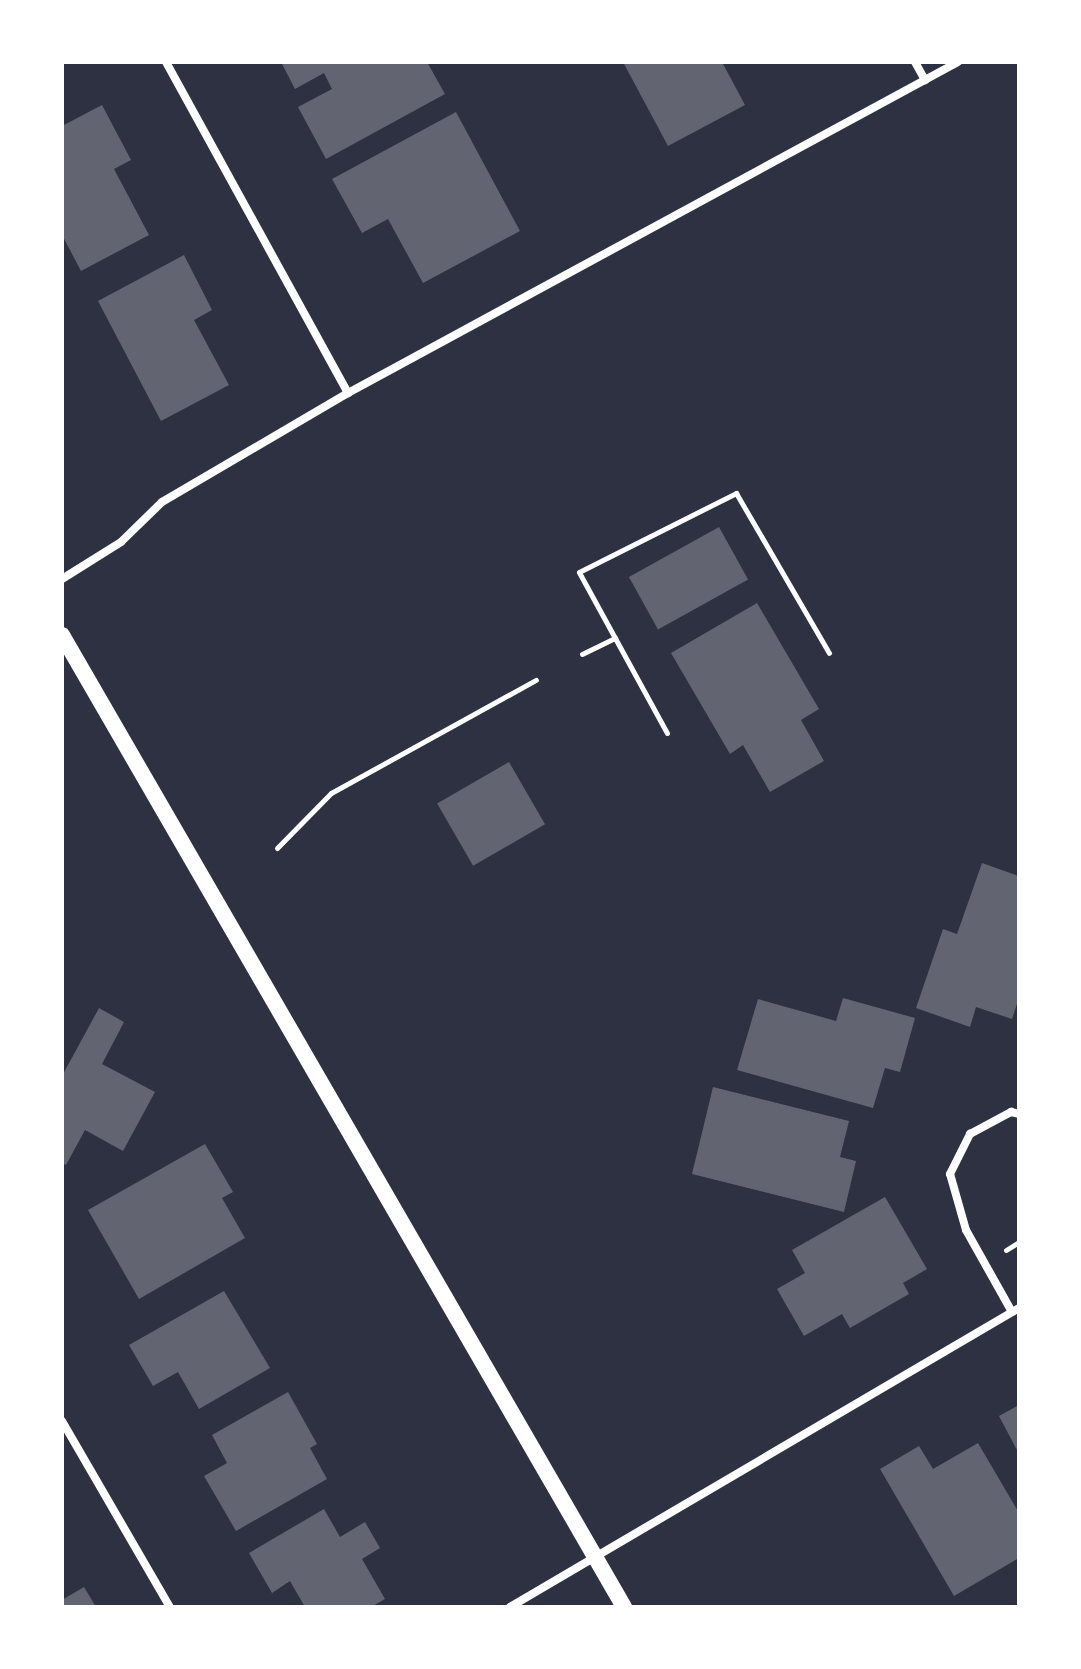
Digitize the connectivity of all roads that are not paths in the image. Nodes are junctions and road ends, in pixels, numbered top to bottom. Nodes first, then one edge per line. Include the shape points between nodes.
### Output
1 (166, 62) edge
2 (915, 62) edge
3 (958, 62) edge
4 (925, 80) junction
5 (348, 393) junction
6 (62, 579) edge
7 (62, 635) edge
8 (1019, 1114) edge
9 (1016, 1310) edge
10 (62, 1421) edge
11 (596, 1557) junction
12 (170, 1607) edge
13 (510, 1607) edge
14 (624, 1607) edge

1 - 5 street
2 - 4 street
3 - 4 street
4 - 5 street
5 - 6 street via 162,502 121,542
7 - 11 main road
8 - 9 street via 1011,1112 970,1134 950,1174 966,1230
9 - 11 street
10 - 12 street
11 - 13 street
11 - 14 main road

